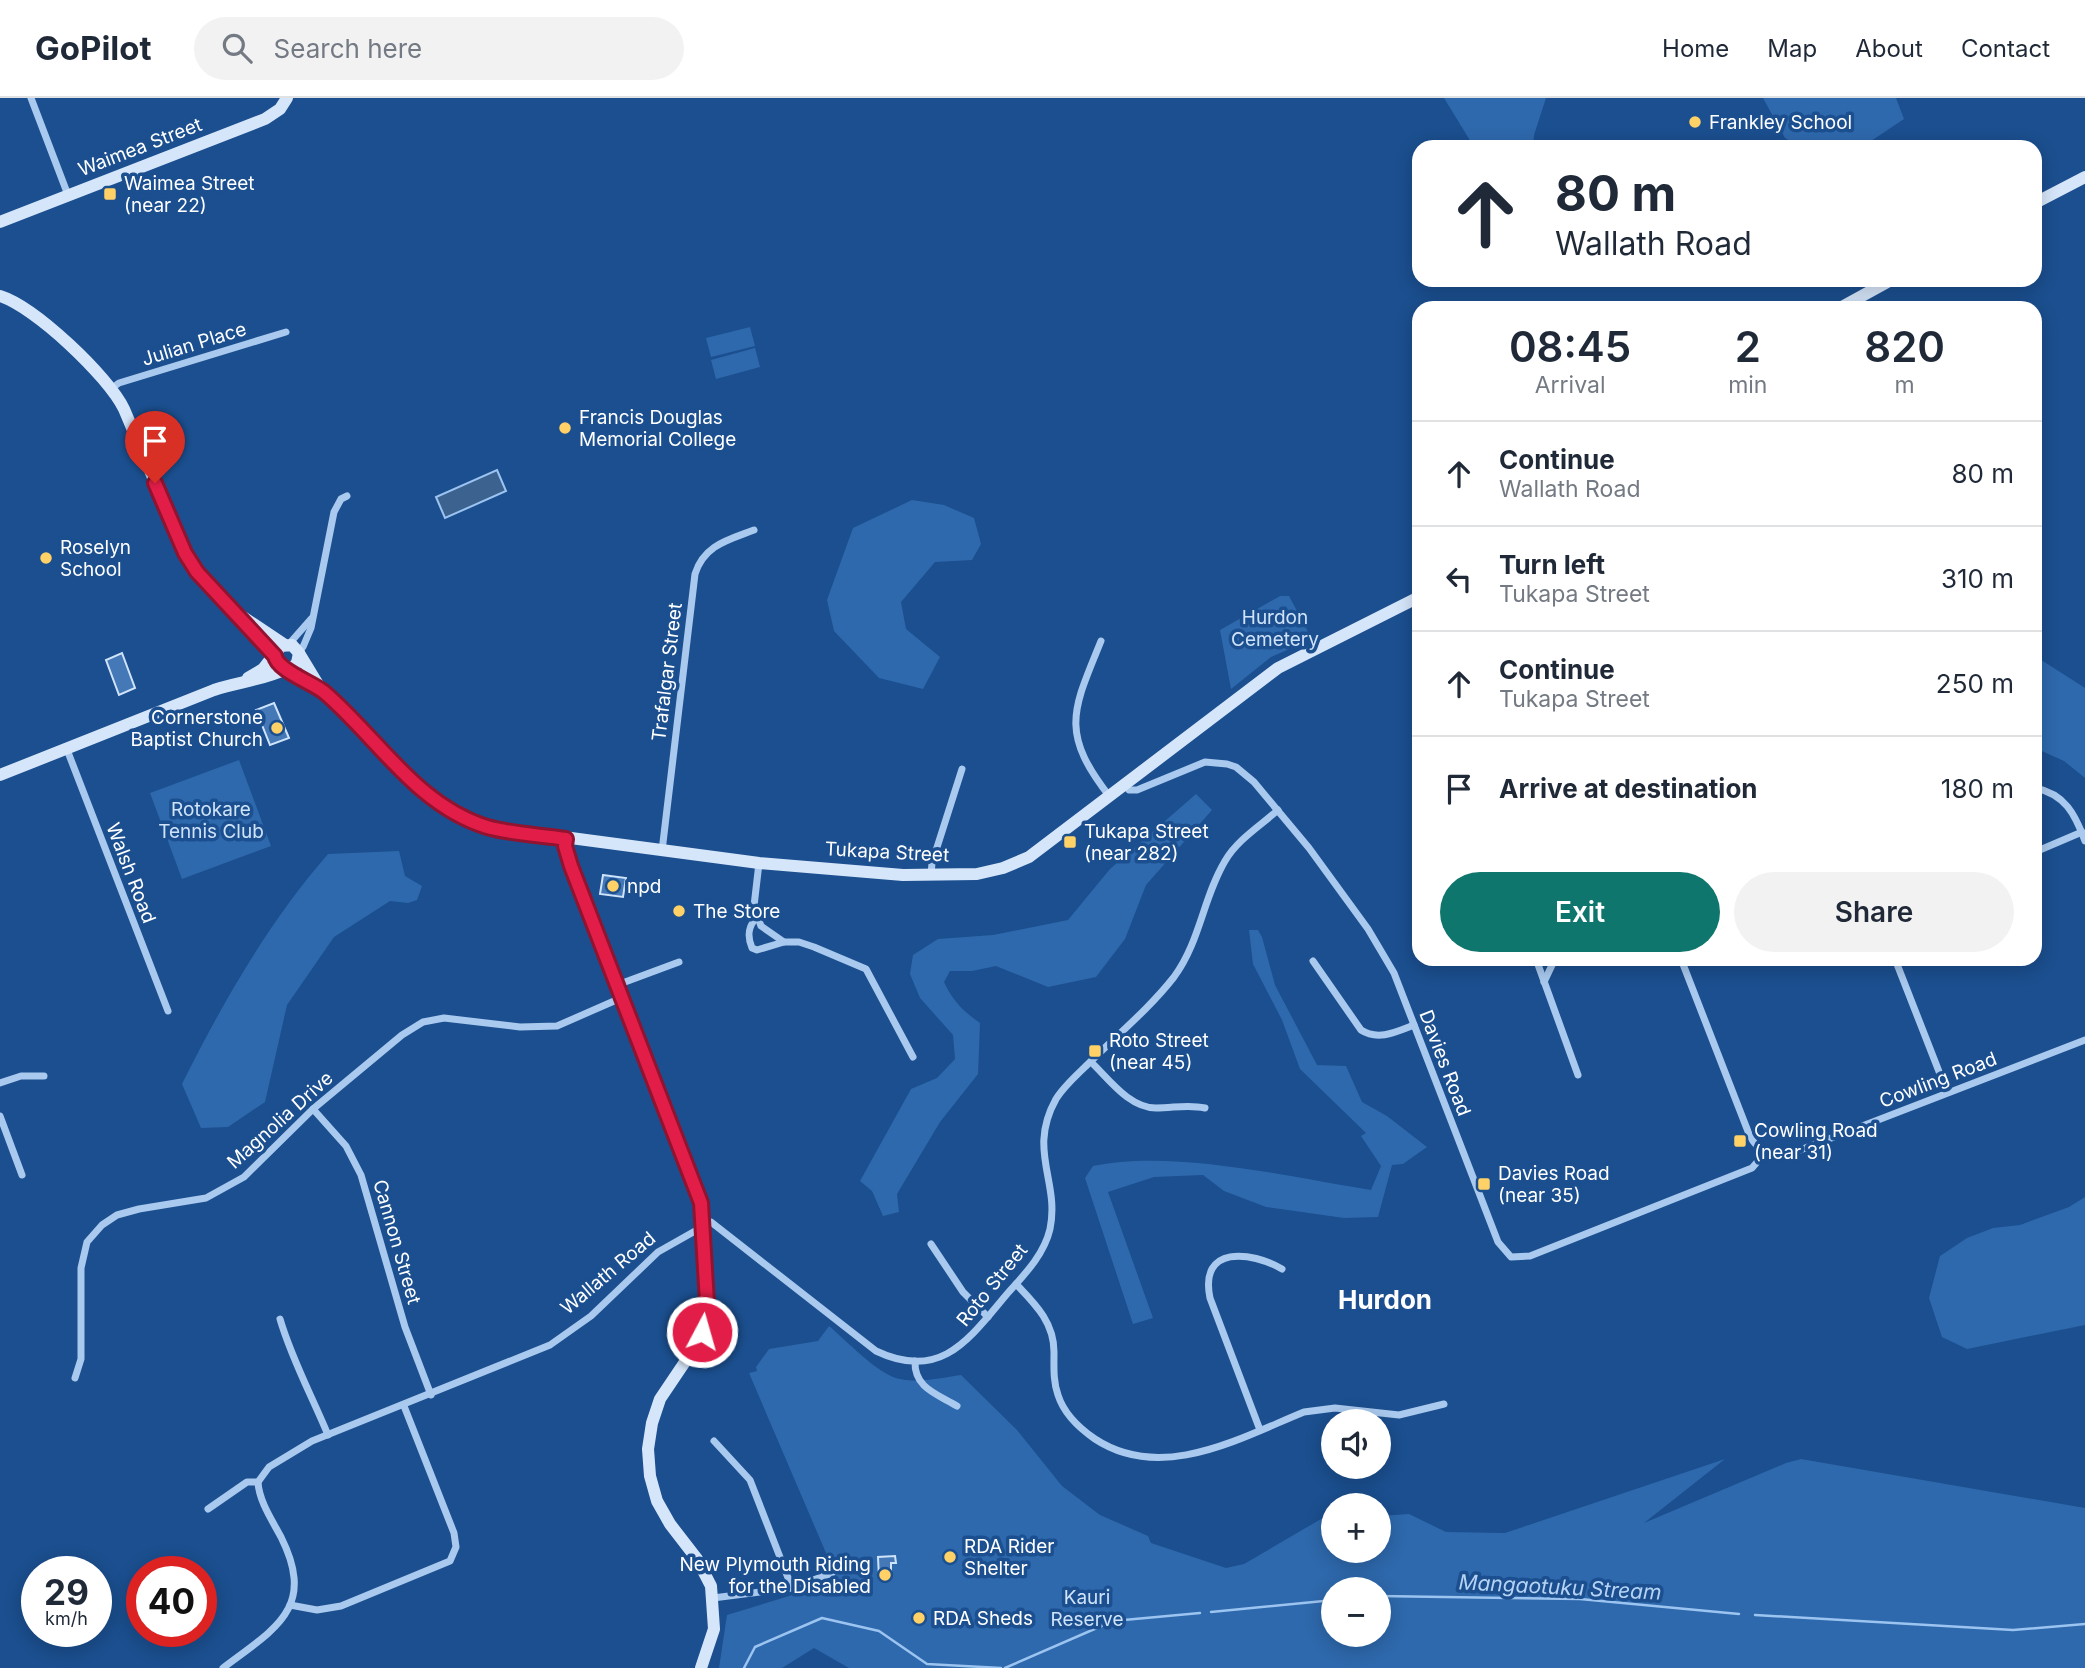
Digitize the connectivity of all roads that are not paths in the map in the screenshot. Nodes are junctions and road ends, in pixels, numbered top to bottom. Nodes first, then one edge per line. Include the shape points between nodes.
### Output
1 (31, 98) edge
2 (287, 98) edge
3 (2085, 177) edge
4 (68, 195) junction
5 (2042, 199) edge
6 (0, 222) edge
7 (1878, 287) edge
8 (0, 296) edge
9 (1853, 301) edge
10 (286, 332) dead end
11 (112, 388) junction
12 (347, 496) dead end
13 (754, 530) dead end
14 (1412, 601) edge
15 (237, 614) junction
16 (1101, 641) dead end
17 (292, 648) junction
18 (275, 656) junction
19 (287, 669) junction
20 (244, 681) junction
21 (323, 691) junction
22 (66, 747) junction
23 (962, 769) dead end
24 (0, 775) edge
25 (1125, 785) junction
26 (2042, 790) edge
27 (1110, 797) junction
28 (1278, 810) junction
29 (2082, 832) junction
30 (566, 839) junction
31 (2085, 841) edge
32 (2042, 849) edge
33 (662, 851) junction
34 (759, 863) junction
35 (931, 876) junction
36 (756, 918) junction
37 (783, 943) junction
38 (1312, 961) dead end
39 (679, 962) dead end
40 (1538, 966) edge
41 (1552, 966) edge
42 (1684, 966) edge
43 (1898, 966) edge
44 (1544, 983) junction
45 (619, 991) junction
46 (168, 1011) dead end
47 (1413, 1025) junction
48 (2085, 1040) edge
49 (913, 1057) dead end
50 (1091, 1062) junction
51 (1578, 1075) dead end
52 (44, 1076) dead end
53 (0, 1083) edge
54 (1947, 1092) junction
55 (1205, 1108) dead end
56 (313, 1109) junction
57 (0, 1116) edge
58 (1765, 1153) junction
59 (22, 1175) dead end
60 (703, 1227) junction
61 (930, 1244) dead end
62 (1282, 1269) dead end
63 (1016, 1284) junction
64 (988, 1317) junction
65 (280, 1319) dead end
66 (915, 1362) junction
67 (75, 1378) dead end
68 (431, 1395) junction
69 (1444, 1404) dead end
70 (404, 1406) junction
71 (957, 1406) dead end
72 (1260, 1430) junction
73 (328, 1435) junction
74 (714, 1441) dead end
75 (258, 1482) junction
76 (208, 1509) dead end
77 (832, 1573) dead end
78 (792, 1588) junction
79 (713, 1598) junction
80 (290, 1605) junction
81 (233, 1660) junction
82 (223, 1668) edge
83 (239, 1668) edge
84 (701, 1668) edge

1 - 4 street
2 - 4 street, Waimea Street via 265,119
3 - 5 street
4 - 6 street, Waimea Street
7 - 9 street
8 - 11 street, Tukapa Street via 30,312
10 - 11 street, Julian Place
11 - 15 street, Tukapa Street via 185,553 205,582
12 - 17 street via 334,512 312,619
13 - 33 street, Trafalgar Street via 707,551 695,574
14 - 25 street, Tukapa Street via 1278,668
15 - 17 street, Tukapa Street
15 - 18 street, Tukapa Street
16 - 27 street via 1078,696 1074,718 1080,746
17 - 18 street via 278,649
17 - 19 street via 298,663
17 - 21 street, Tukapa Street
18 - 19 street via 276,663
18 - 20 street
19 - 20 street
19 - 21 street, Tukapa Street
20 - 22 street
21 - 30 street, Tukapa Street via 396,766 444,806 488,827
22 - 24 street
22 - 46 street, Walsh Road
23 - 35 street
25 - 27 street, Tukapa Street
25 - 28 street, Davies Road via 1137,790 1205,762 1227,764 1246,774
26 - 29 street via 2067,804
27 - 35 street, Tukapa Street via 1017,863 977,874
28 - 47 street, Davies Road via 1383,951
28 - 50 street, Roto Street via 1225,861 1196,939 1171,980
29 - 31 street
29 - 32 street
30 - 33 street, Tukapa Street
30 - 45 street via 567,855
33 - 34 street, Tukapa Street
34 - 35 street, Tukapa Street
34 - 36 street
36 - 37 street
36 - 37 street via 749,935 752,948
37 - 49 street via 799,942 866,969
38 - 47 street via 1370,1036
39 - 45 street, Magnolia Drive
40 - 44 street
41 - 44 street
42 - 58 street via 1749,1134
43 - 54 street
44 - 51 street
45 - 56 street, Magnolia Drive via 557,1026 520,1027 444,1018 423,1021
45 - 60 street via 701,1203
47 - 58 street, Davies Road via 1498,1242 1511,1257 1530,1256 1752,1168
48 - 54 street, Cowling Road
50 - 55 street via 1143,1106
50 - 63 street, Roto Street via 1058,1096 1046,1121 1043,1146 1052,1202 1049,1232 1043,1249
52 - 53 street via 21,1076
54 - 58 street, Cowling Road via 1795,1152
56 - 67 street, Magnolia Drive via 244,1177 206,1198 139,1209 102,1225 88,1242 81,1268 81,1359
56 - 68 street, Cannon Street via 346,1146 357,1167
57 - 59 street
60 - 66 street, Roto Street via 711,1222 876,1351
60 - 68 street, Wallath Road via 658,1252 591,1316 550,1345
60 - 79 street via 706,1319 697,1344 660,1399 649,1436 648,1462 657,1501 705,1572
61 - 64 street via 963,1292
62 - 72 street via 1242,1254 1217,1264 1209,1279 1210,1298
63 - 64 street, Roto Street
63 - 72 street via 1039,1307 1053,1337 1055,1387 1065,1410 1102,1443 1138,1456 1172,1458
64 - 66 street, Roto Street via 954,1351
65 - 73 street
66 - 71 street via 920,1383
68 - 70 street, Wallath Road
69 - 72 street via 1388,1415 1321,1408
70 - 73 street, Wallath Road
70 - 80 street via 454,1533 456,1547 450,1561 341,1606 317,1610
73 - 75 street, Wallath Road via 279,1460
74 - 78 street via 750,1480
75 - 76 street, Wallath Road via 247,1482
75 - 80 street via 262,1501 291,1560
77 - 78 street
78 - 79 street
79 - 84 street via 712,1641
80 - 81 street via 272,1632
81 - 82 street
81 - 83 street

